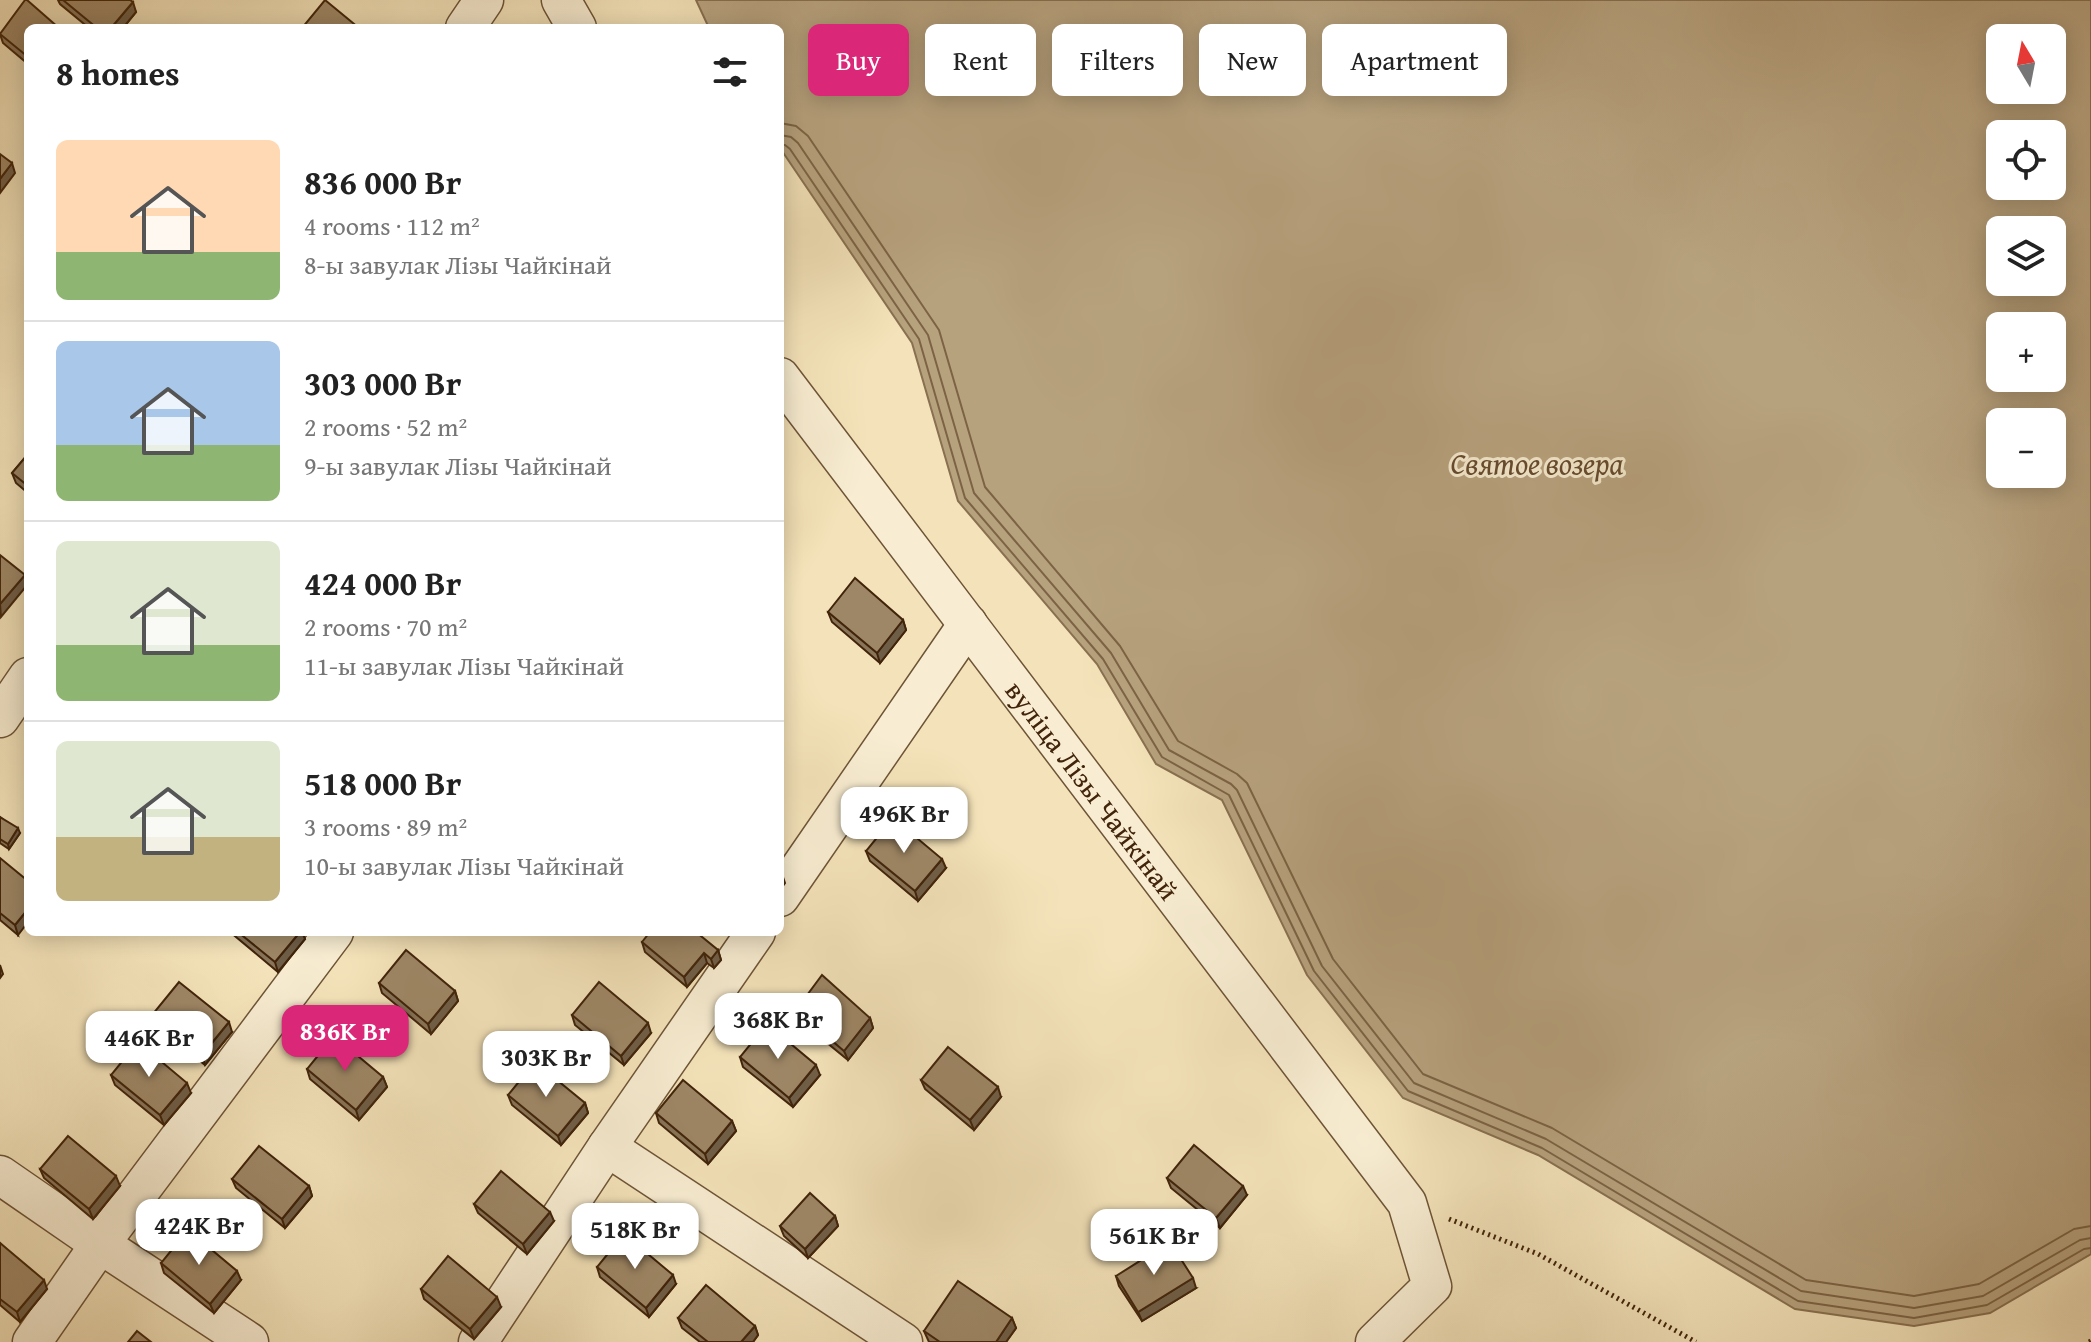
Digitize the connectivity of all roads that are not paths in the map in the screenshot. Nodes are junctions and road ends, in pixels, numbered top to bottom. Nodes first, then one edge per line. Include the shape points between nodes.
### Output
1 (484, 0) edge
2 (561, 0) edge
3 (468, 24) edge
4 (575, 24) edge
5 (784, 382) edge
6 (968, 624) junction
7 (24, 683) edge
8 (0, 718) edge
9 (784, 891) edge
10 (331, 936) edge
11 (753, 936) edge
12 (607, 1147) junction
13 (0, 1175) edge
14 (100, 1244) junction
15 (32, 1342) edge
16 (249, 1342) edge
17 (478, 1342) edge
18 (903, 1342) edge
19 (1375, 1342) edge

1 - 3 street
2 - 4 street
5 - 6 street, вуліца Лізы Чайкінай
6 - 9 street
6 - 19 street, вуліца Лізы Чайкінай via 1407,1203 1432,1286
7 - 8 street
10 - 14 street
11 - 12 street
12 - 17 street
12 - 18 street
13 - 14 street
14 - 15 street
14 - 16 street

